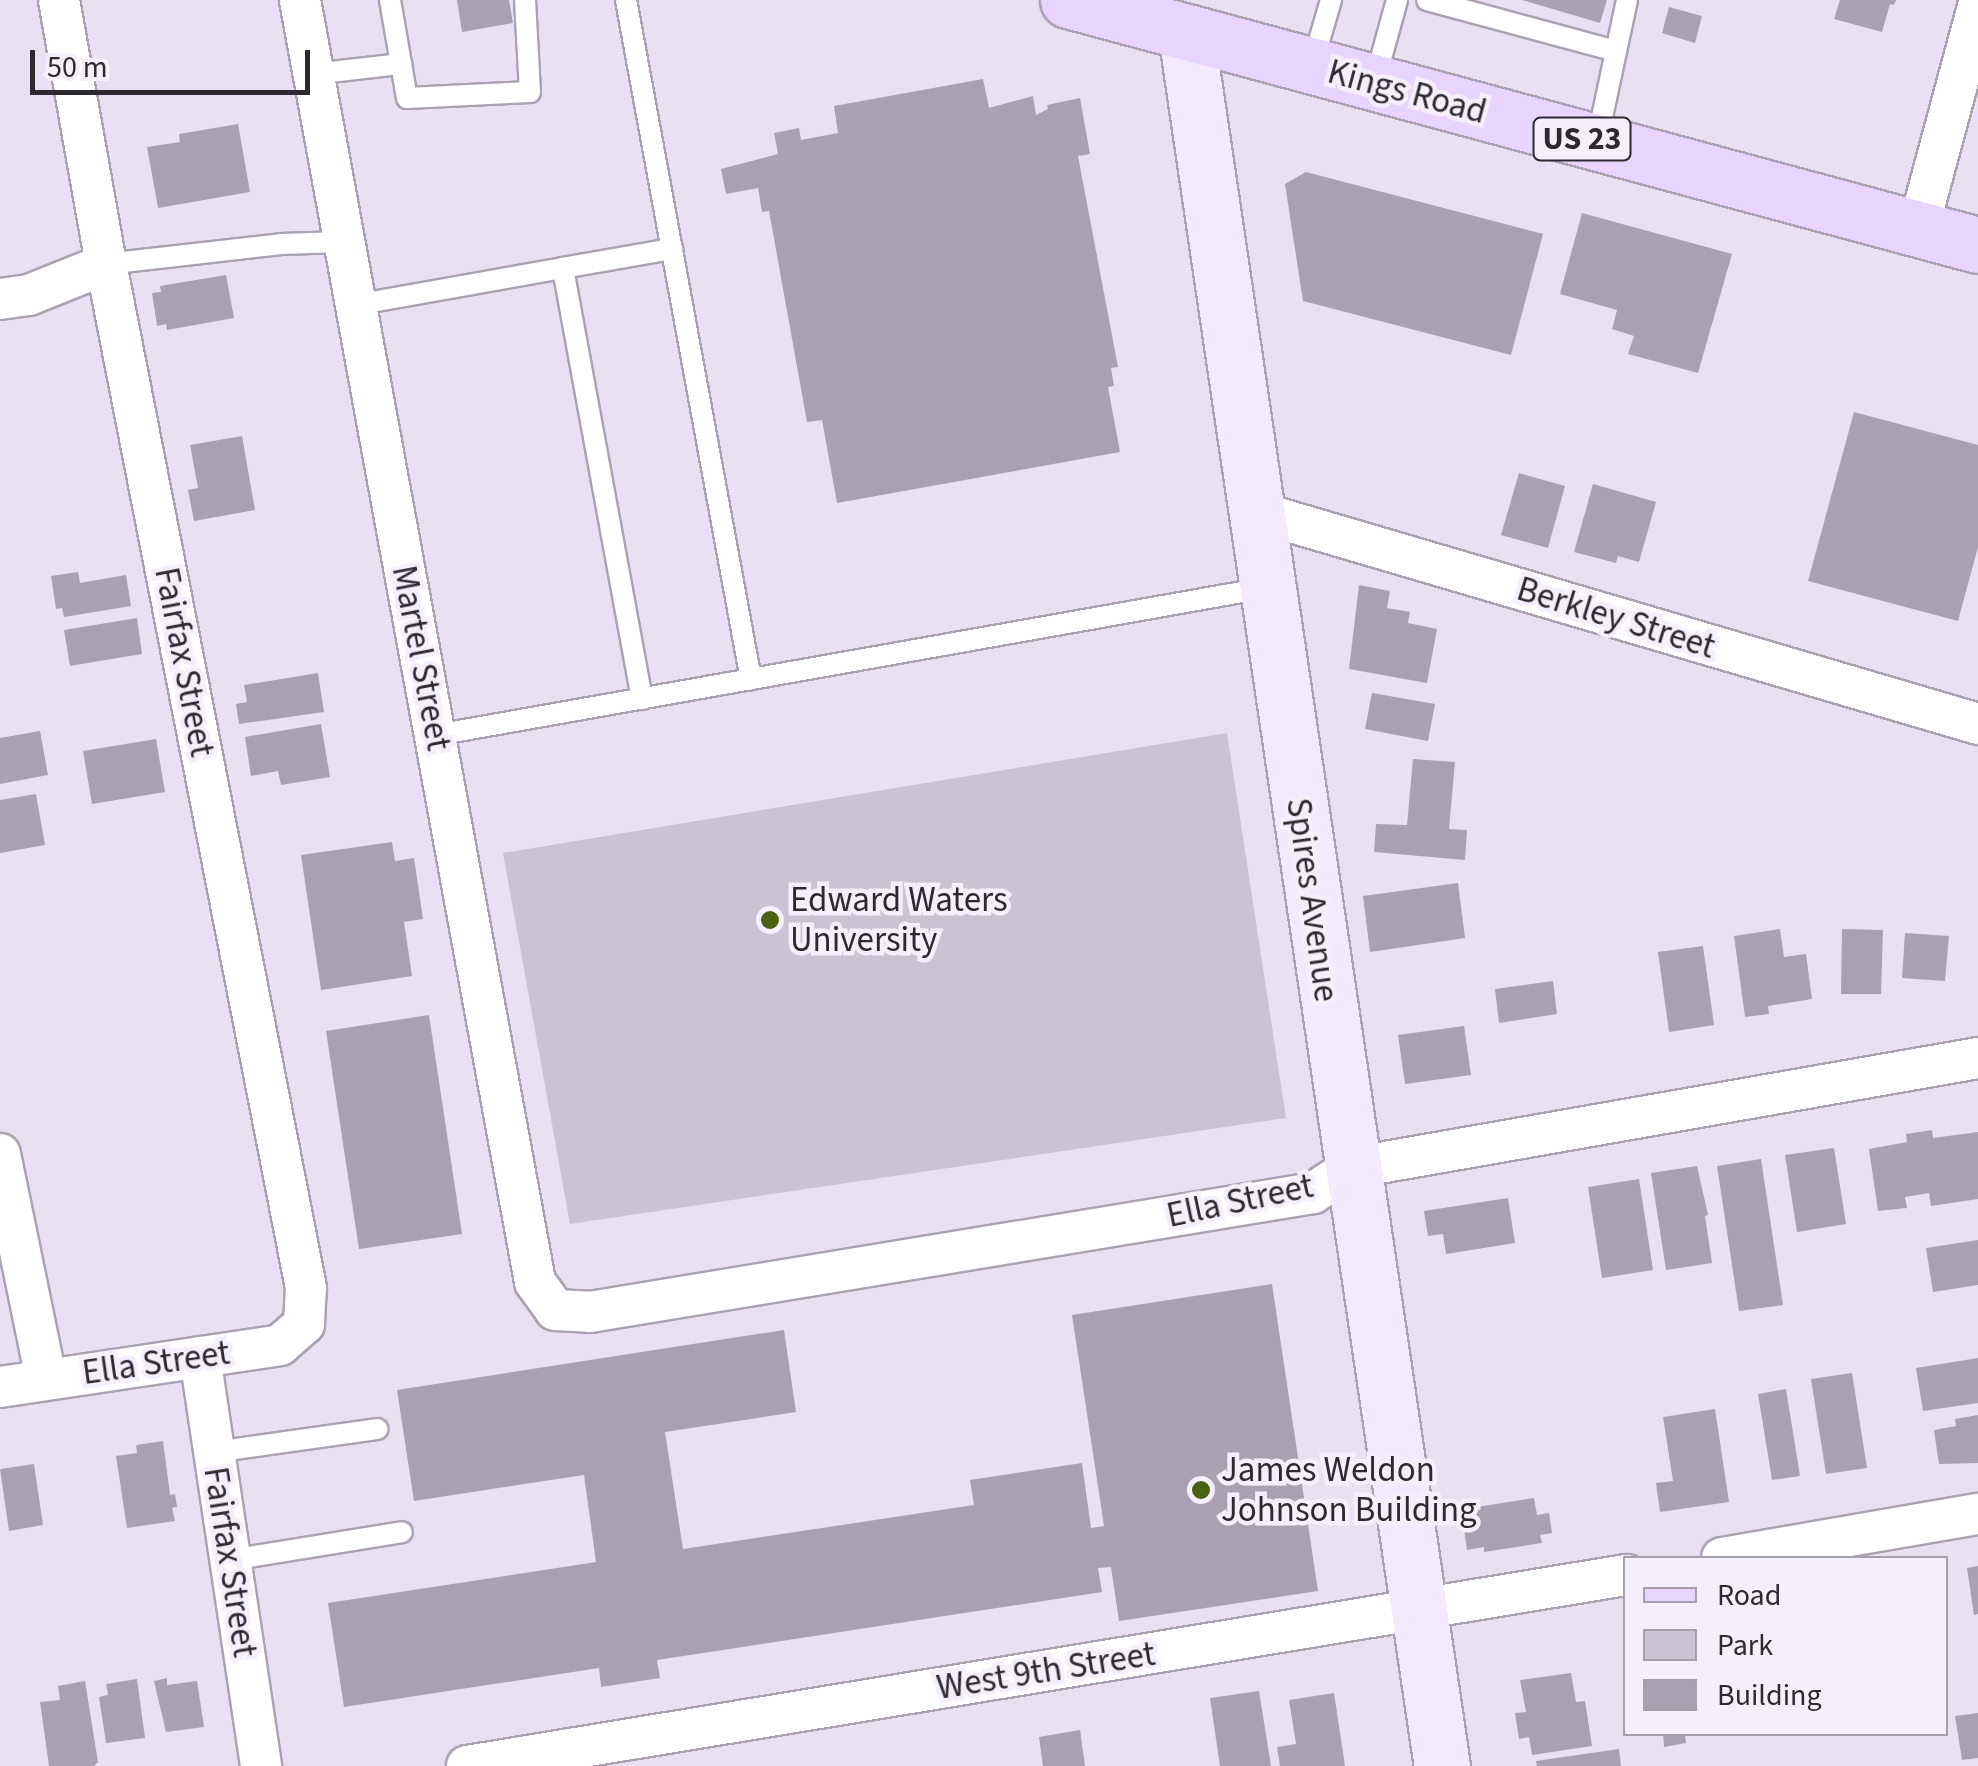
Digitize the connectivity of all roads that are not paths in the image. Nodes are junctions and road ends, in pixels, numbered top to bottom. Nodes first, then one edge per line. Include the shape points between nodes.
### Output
1 (59, 0) edge
2 (300, 0) edge
3 (390, 0) edge
4 (525, 0) edge
5 (626, 0) edge
6 (1068, 0) edge
7 (1331, 0) edge
8 (1397, 0) edge
9 (1427, 0) edge
10 (1627, 0) edge
11 (1456, 4) edge
12 (1978, 7) edge
13 (1561, 12) dead end
14 (1189, 25) junction
15 (1554, 34) junction
16 (1616, 51) junction
17 (401, 64) junction
18 (1312, 67) junction
19 (313, 74) junction
20 (1374, 84) junction
21 (1596, 143) junction
22 (1918, 229) junction
23 (343, 242) junction
24 (1978, 245) edge
25 (672, 249) junction
26 (106, 264) junction
27 (563, 268) junction
28 (0, 299) edge
29 (355, 305) junction
30 (1254, 511) junction
31 (1266, 588) junction
32 (751, 680) junction
33 (642, 699) junction
34 (1978, 724) edge
35 (436, 735) junction
36 (1978, 1058) edge
37 (0, 1154) edge
38 (1351, 1168) junction
39 (555, 1310) joint
40 (304, 1324) joint
41 (200, 1357) junction
42 (46, 1379) junction
43 (0, 1386) edge
44 (377, 1428) dead end
45 (214, 1452) junction
46 (1978, 1514) edge
47 (402, 1532) dead end
48 (1734, 1556) edge
49 (230, 1560) junction
50 (1623, 1576) edge
51 (1420, 1611) junction
52 (261, 1766) edge
53 (467, 1766) edge
54 (1442, 1766) edge

1 - 26 street, Fairfax Street
2 - 19 street, Martel Street
3 - 17 lane
4 - 17 lane via 530,92 407,98
5 - 25 lane
6 - 14 main road, Kings Road / US 23
7 - 18 lane
8 - 20 lane
9 - 11 lane
10 - 16 lane
11 - 15 lane
12 - 22 street
13 - 15 lane
14 - 18 main road, Kings Road / US 23
14 - 30 main road, Spires Avenue
15 - 16 lane
16 - 21 lane
17 - 19 lane
18 - 20 main road, Kings Road / US 23
19 - 23 street, Martel Street
20 - 21 main road, Kings Road / US 23
21 - 22 main road, Kings Road / US 23
22 - 24 main road, Kings Road / US 23
23 - 26 lane
23 - 29 street, Martel Street
25 - 27 lane
25 - 32 lane
26 - 28 street
26 - 40 street, Fairfax Street via 306,1288
27 - 29 lane
27 - 33 lane
29 - 35 street, Martel Street
30 - 31 main road, Spires Avenue
30 - 34 street, Berkley Street
31 - 32 lane
31 - 38 main road, Spires Avenue
32 - 33 lane
33 - 35 lane
35 - 39 street, Martel Street via 534,1282
36 - 38 street, Ella Street
37 - 42 street
38 - 39 street, Ella Street via 1312,1194 590,1312
38 - 51 main road, Spires Avenue
40 - 41 street, Ella Street via 280,1345
41 - 42 street, Ella Street
41 - 45 street, Fairfax Street
42 - 43 street, Ella Street
44 - 45 lane
45 - 49 street, Fairfax Street
46 - 48 street
47 - 49 lane
49 - 52 street, Fairfax Street
50 - 51 street, West 9th Street
51 - 53 street, West 9th Street
51 - 54 main road, Spires Avenue

